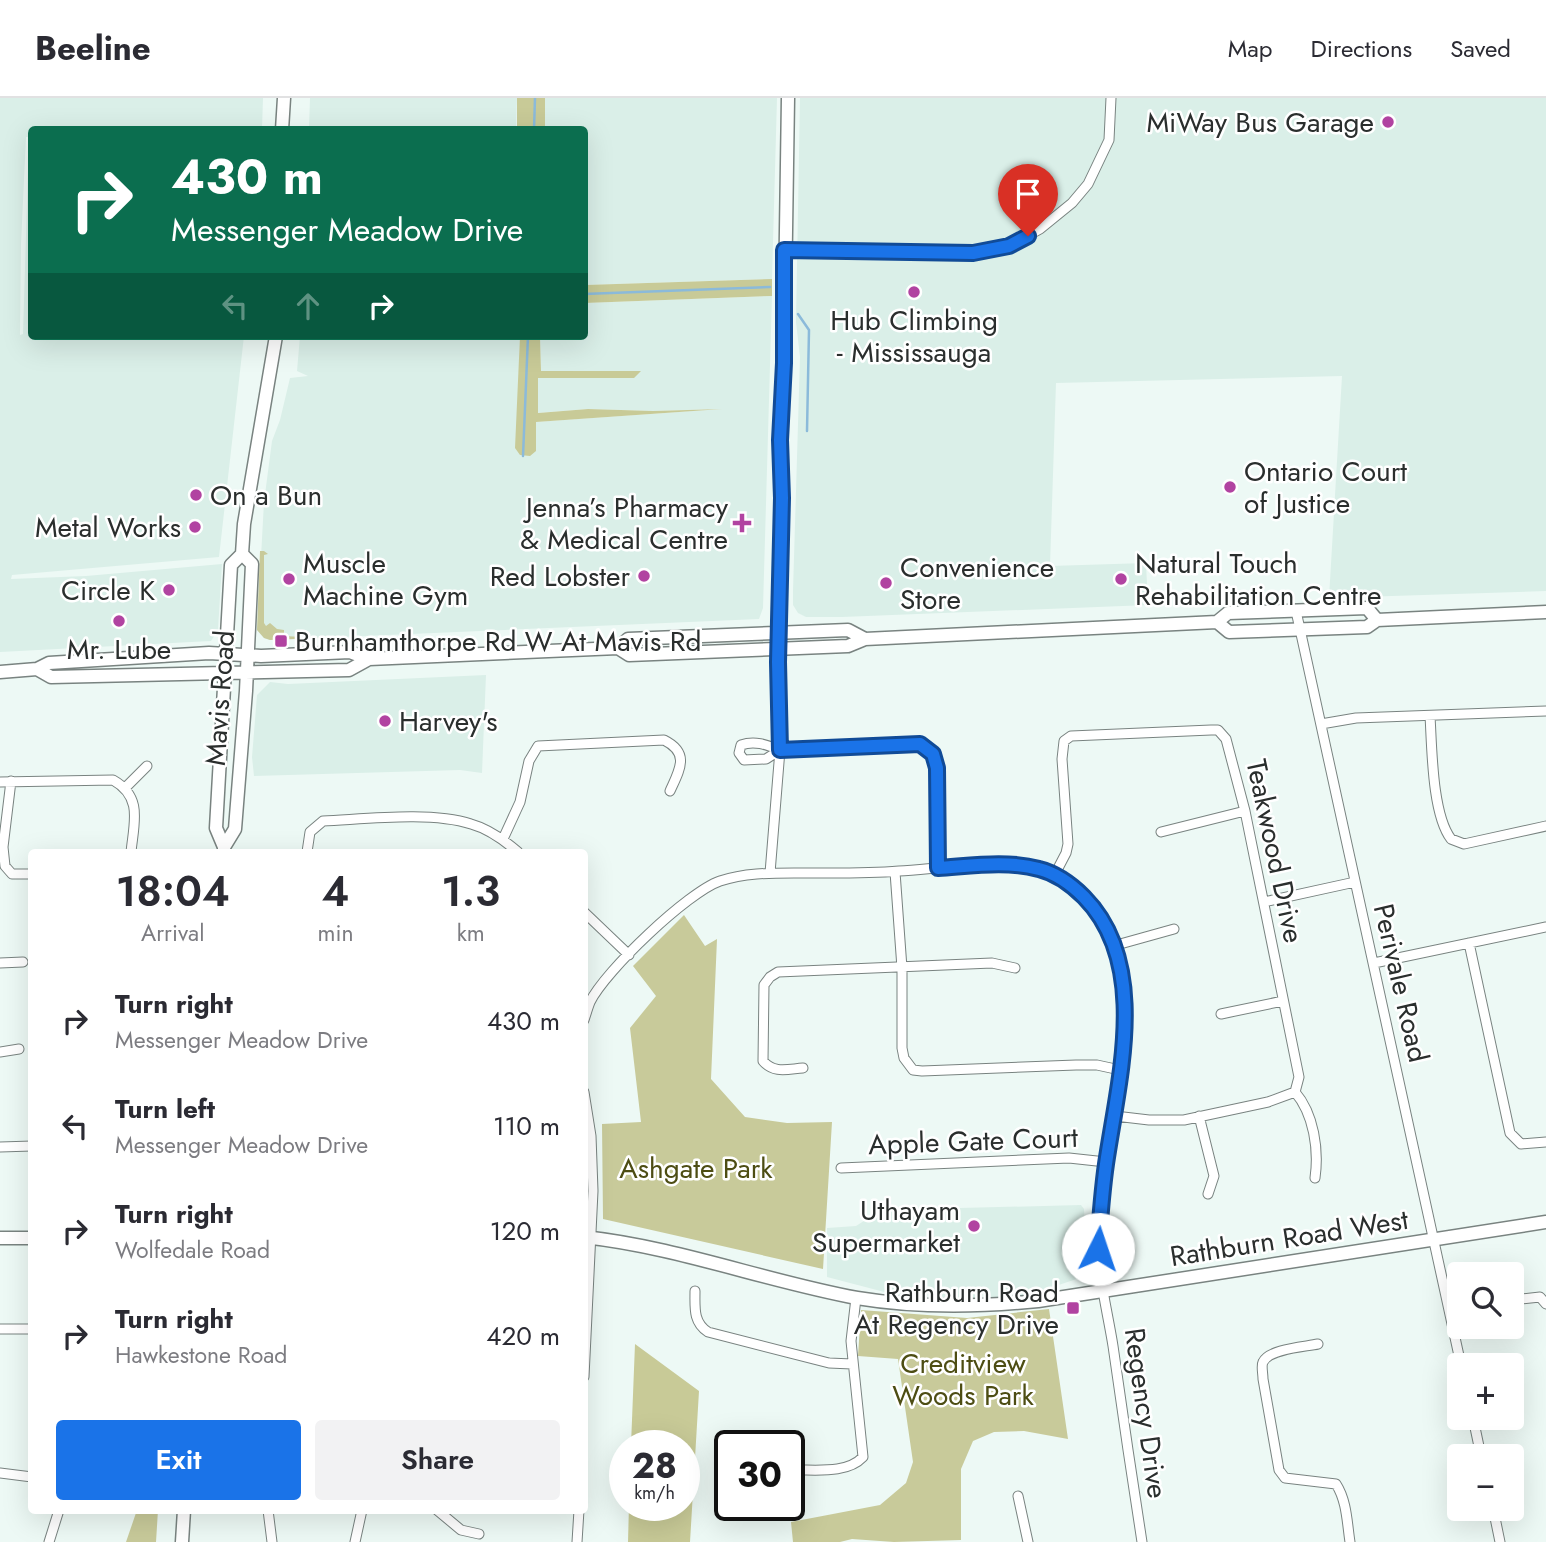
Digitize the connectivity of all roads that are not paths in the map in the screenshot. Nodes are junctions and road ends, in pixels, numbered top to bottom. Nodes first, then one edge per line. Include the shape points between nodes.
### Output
1 (284, 98) edge
2 (788, 98) edge
3 (1111, 98) edge
4 (282, 126) edge
5 (784, 250) junction
6 (275, 340) edge
7 (242, 554) junction
8 (1296, 611) junction
9 (1546, 612) edge
10 (1377, 620) junction
11 (1217, 622) junction
12 (1299, 629) junction
13 (779, 633) junction
14 (866, 639) junction
15 (618, 648) junction
16 (778, 649) junction
17 (226, 654) junction
18 (248, 655) junction
19 (369, 659) junction
20 (37, 669) junction
21 (0, 672) edge
22 (225, 673) junction
23 (247, 674) junction
24 (1546, 710) edge
25 (1430, 716) junction
26 (1321, 724) junction
27 (780, 750) junction
28 (147, 766) dead end
29 (11, 781) junction
30 (0, 782) edge
31 (125, 787) junction
32 (670, 791) dead end
33 (1245, 811) junction
34 (1546, 826) edge
35 (1161, 832) dead end
36 (503, 839) junction
37 (131, 849) edge
38 (224, 849) edge
39 (307, 849) edge
40 (515, 849) edge
41 (938, 868) junction
42 (895, 872) junction
43 (770, 873) junction
44 (28, 874) edge
45 (1055, 876) junction
46 (1354, 882) junction
47 (1264, 902) junction
48 (588, 916) edge
49 (1546, 927) edge
50 (1174, 929) dead end
51 (1469, 943) junction
52 (1113, 946) junction
53 (629, 955) junction
54 (23, 962) dead end
55 (0, 963) edge
56 (1374, 963) junction
57 (902, 968) junction
58 (1015, 968) dead end
59 (1283, 1001) junction
60 (588, 1008) edge
61 (1221, 1014) dead end
62 (19, 1049) dead end
63 (0, 1052) edge
64 (803, 1068) dead end
65 (1120, 1070) junction
66 (1295, 1092) junction
67 (588, 1114) edge
68 (1115, 1116) junction
69 (1199, 1116) junction
70 (1546, 1142) edge
71 (28, 1146) edge
72 (0, 1147) edge
73 (1106, 1162) junction
74 (841, 1168) dead end
75 (1315, 1178) dead end
76 (1208, 1195) dead end
77 (1546, 1222) edge
78 (28, 1237) edge
79 (588, 1237) edge
80 (0, 1238) edge
81 (1434, 1240) junction
82 (1447, 1286) edge
83 (695, 1291) dead end
84 (1104, 1291) junction
85 (856, 1298) junction
86 (1524, 1299) edge
87 (1546, 1304) edge
88 (0, 1329) edge
89 (28, 1329) edge
90 (1318, 1344) dead end
91 (852, 1364) junction
92 (805, 1469) edge
93 (0, 1472) edge
94 (28, 1476) edge
95 (1018, 1496) dead end
96 (58, 1514) edge
97 (184, 1514) edge
98 (268, 1514) edge
99 (361, 1514) edge
100 (443, 1514) edge
101 (579, 1514) edge
102 (1496, 1521) edge
103 (479, 1534) dead end
104 (49, 1542) edge
105 (182, 1542) edge
106 (272, 1542) edge
107 (355, 1542) edge
108 (577, 1542) edge
109 (1028, 1542) edge
110 (1142, 1542) edge
111 (1350, 1542) edge
112 (1500, 1542) edge

1 - 4 main road
2 - 5 main road
3 - 5 street via 1109,140 1087,184 1040,229 1009,246 973,253
5 - 13 main road
6 - 7 main road, Mavis Road
7 - 17 main road, Mavis Road via 231,565
7 - 18 main road, Mavis Road via 252,564
8 - 10 main road via 1367,608
8 - 11 main road via 1228,613
8 - 12 street, Perivale Road
9 - 10 main road
10 - 12 main road via 1367,627
11 - 12 main road via 1229,632
11 - 14 main road
12 - 26 street, Perivale Road
13 - 14 main road via 848,630
13 - 15 main road via 628,639
13 - 16 main road
14 - 16 main road via 848,646
15 - 16 main road via 629,655
15 - 19 main road
16 - 27 street
17 - 18 main road
17 - 20 main road via 50,663
17 - 22 main road, Mavis Road
18 - 19 main road via 350,652
18 - 23 main road, Mavis Road
19 - 23 main road via 349,670
20 - 21 main road
20 - 22 main road via 51,677
22 - 23 main road
22 - 38 main road, Mavis Road via 216,828
23 - 38 main road, Mavis Road via 235,829
24 - 25 street
25 - 26 street
25 - 34 street via 1441,819 1451,839 1464,844
26 - 46 street, Perivale Road
27 - 41 street via 920,744 930,749 937,768
27 - 43 street
28 - 31 street
29 - 30 street
29 - 31 street via 113,780
29 - 44 street via 5,866 12,874
31 - 37 street via 135,809
32 - 36 street via 681,758 664,740 538,746
33 - 35 street
33 - 45 street, Teakwood Drive via 1229,743 1218,730 1070,736 1062,753 1068,844
33 - 47 street, Teakwood Drive
36 - 39 street via 470,823 430,818 323,821 310,832
36 - 40 street
41 - 42 street
41 - 45 street via 1014,865
42 - 43 street
42 - 57 street
43 - 53 street via 701,889
45 - 52 street, Regency Drive via 1099,914
46 - 47 street
46 - 56 street, Perivale Road
47 - 59 street, Teakwood Drive
48 - 53 street
49 - 51 street
50 - 52 street
51 - 56 street
51 - 70 street via 1510,1133 1521,1144
52 - 65 street, Regency Drive via 1124,1002
53 - 60 street
54 - 55 street
56 - 81 street, Perivale Road
57 - 58 street via 992,963
57 - 64 street via 778,972 770,977 764,985 763,1061 776,1070
57 - 65 street via 902,1048 913,1070 1097,1065
59 - 61 street
59 - 66 street, Teakwood Drive via 1299,1071
62 - 63 street
65 - 68 street, Regency Drive
66 - 69 street
66 - 75 street via 1307,1109 1318,1158
67 - 79 street via 592,1136
68 - 69 street via 1174,1121
68 - 73 street, Regency Drive
69 - 76 street via 1214,1176
71 - 72 street
73 - 74 street, Apple Gate Court via 1069,1158
73 - 84 street, Regency Drive via 1098,1249
77 - 81 main road, Rathburn Road West
78 - 80 main road
79 - 85 main road, Rathburn Road West via 648,1247
81 - 82 street, Perivale Road
81 - 84 main road, Rathburn Road West
83 - 91 street via 695,1315 708,1332 829,1363
84 - 85 main road, Rathburn Road West via 970,1306
84 - 110 street, Regency Drive
85 - 91 street
86 - 87 street via 1540,1297
88 - 89 street
90 - 111 street via 1274,1352 1262,1364 1263,1379 1279,1470 1293,1480 1336,1484 1342,1492
91 - 92 street via 863,1457 846,1468
93 - 94 street
95 - 109 street
96 - 104 street
97 - 105 main road
98 - 106 street
99 - 107 street
100 - 103 street via 461,1530
101 - 108 street
102 - 112 street

